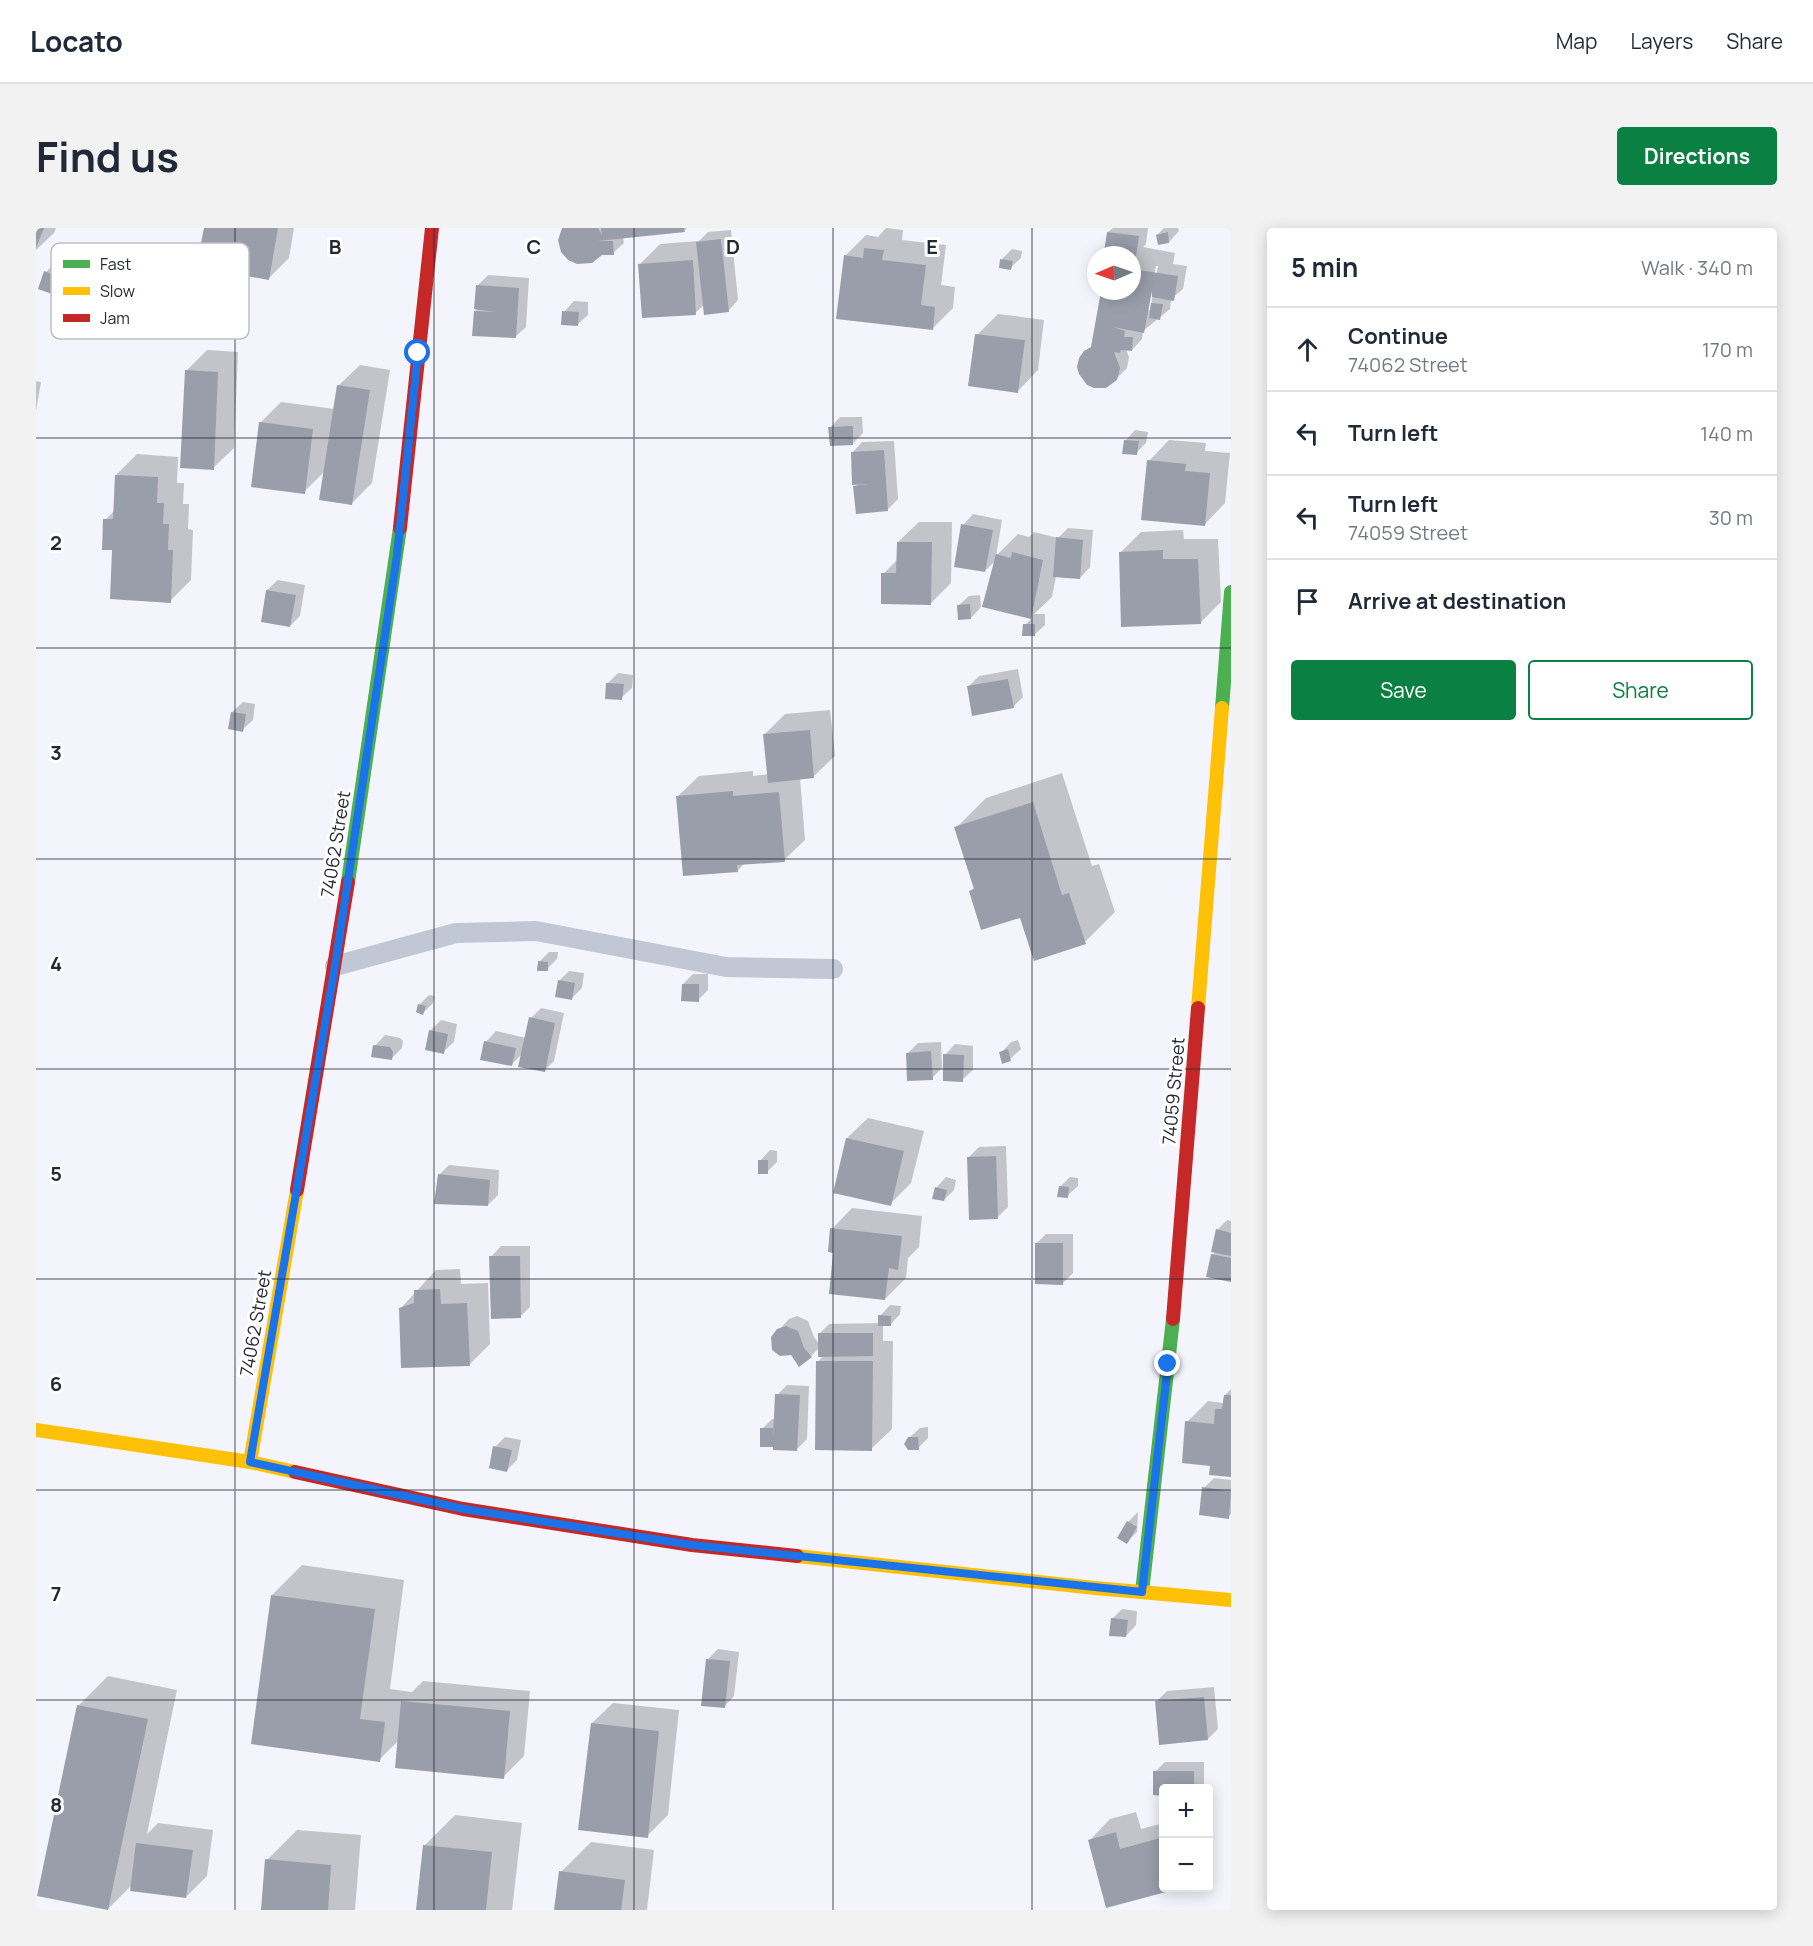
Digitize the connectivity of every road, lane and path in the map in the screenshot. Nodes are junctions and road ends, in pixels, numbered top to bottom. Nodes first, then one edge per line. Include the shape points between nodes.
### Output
1 (432, 228) edge
2 (1231, 592) edge
3 (335, 966) junction
4 (833, 969) dead end
5 (36, 1430) edge
6 (250, 1462) junction
7 (1142, 1592) junction
8 (1231, 1600) edge

1 - 3 street, 74062 Street via 397,555
2 - 7 street, 74059 Street via 1170,1352
3 - 4 lane via 456,933 536,930 726,967
3 - 6 street, 74062 Street
5 - 6 street
6 - 7 street via 464,1509 692,1545
7 - 8 street

